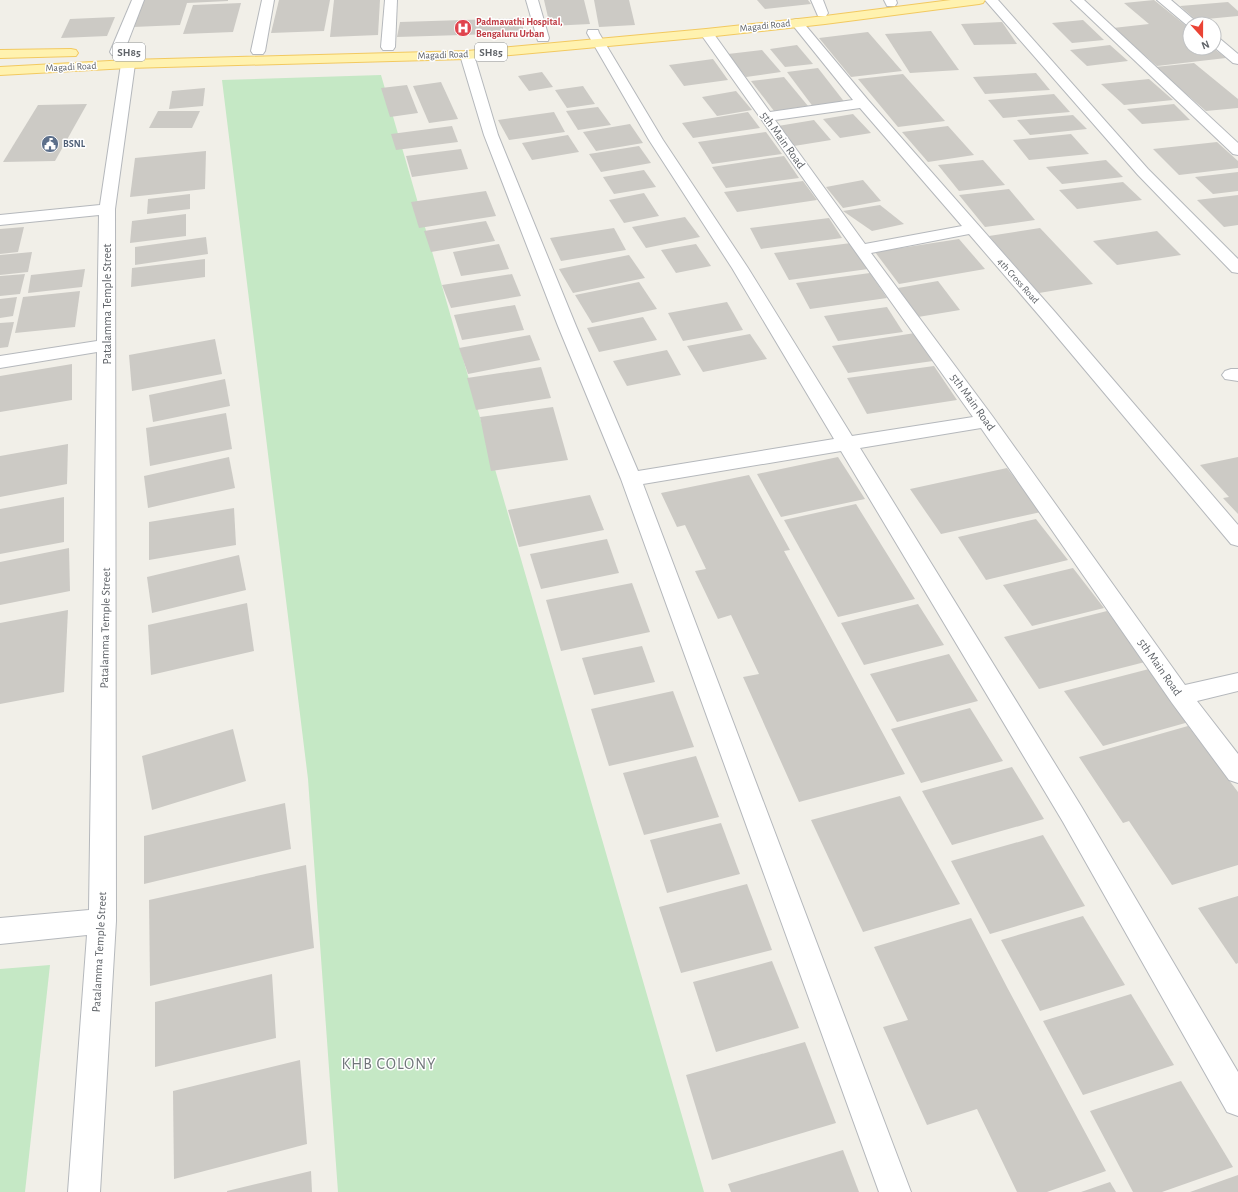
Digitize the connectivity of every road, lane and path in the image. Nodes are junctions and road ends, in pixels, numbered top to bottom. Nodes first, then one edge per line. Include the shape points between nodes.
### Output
1 (138, 0) edge
2 (268, 0) edge
3 (391, 0) edge
4 (532, 0) edge
5 (817, 0) edge
6 (910, 0) edge
7 (979, 0) edge
8 (991, 0) edge
9 (1077, 0) edge
10 (1163, 0) edge
11 (890, 1) edge
12 (822, 13) junction
13 (1183, 16) edge
14 (797, 22) junction
15 (706, 33) junction
16 (542, 38) junction
17 (597, 38) junction
18 (388, 47) junction
19 (1222, 47) edge
20 (258, 51) junction
21 (102, 52) dead end
22 (86, 53) dead end
23 (0, 54) edge
24 (467, 54) junction
25 (123, 58) junction
26 (1238, 60) edge
27 (0, 71) edge
28 (863, 103) junction
29 (766, 117) junction
30 (1238, 151) edge
31 (107, 209) junction
32 (0, 220) edge
33 (972, 229) junction
34 (861, 250) junction
35 (1238, 268) edge
36 (107, 344) junction
37 (0, 362) edge
38 (986, 421) junction
39 (847, 443) junction
40 (630, 479) junction
41 (1238, 539) edge
42 (1238, 682) edge
43 (1180, 696) junction
44 (1238, 773) edge
45 (102, 921) junction
46 (0, 931) edge
47 (1238, 1101) edge
48 (84, 1192) edge
49 (895, 1192) edge

1 - 25 street, Patalamma Temple Street
2 - 20 street
3 - 18 street
4 - 16 street
5 - 12 street
6 - 11 main road, Magadi Road / SH85
7 - 14 main road, Magadi Road / SH85
8 - 35 street via 1143,172
9 - 30 street
10 - 13 street
11 - 12 main road, Magadi Road / SH85
12 - 17 main road, Magadi Road / SH85
14 - 15 main road, Magadi Road / SH85
14 - 28 street, 4th Cross Road
15 - 17 main road, Magadi Road / SH85
15 - 29 street, 5th Main Road
16 - 17 main road, Magadi Road / SH85
16 - 18 main road, Magadi Road / SH85
17 - 24 main road, Magadi Road / SH85
17 - 39 street via 656,140 740,268
18 - 20 main road, Magadi Road / SH85
19 - 26 street
20 - 25 main road, Magadi Road / SH85
21 - 25 main road, Magadi Road / SH85
22 - 23 main road, Magadi Road
24 - 25 main road, Magadi Road / SH85
24 - 40 street via 491,135
25 - 27 main road, Magadi Road / SH85
25 - 31 street, Patalamma Temple Street
28 - 29 street
28 - 33 street, 4th Cross Road
29 - 34 street, 5th Main Road
31 - 32 street
31 - 36 street, Patalamma Temple Street
33 - 34 street
33 - 41 street, 4th Cross Road
34 - 38 street, 5th Main Road
36 - 37 street
36 - 45 street, Patalamma Temple Street
38 - 39 street
38 - 43 street, 5th Main Road
39 - 40 street
39 - 47 street via 1072,814
40 - 49 street
42 - 43 street
43 - 44 street, 5th Main Road
45 - 46 street
45 - 48 street, Patalamma Temple Street

